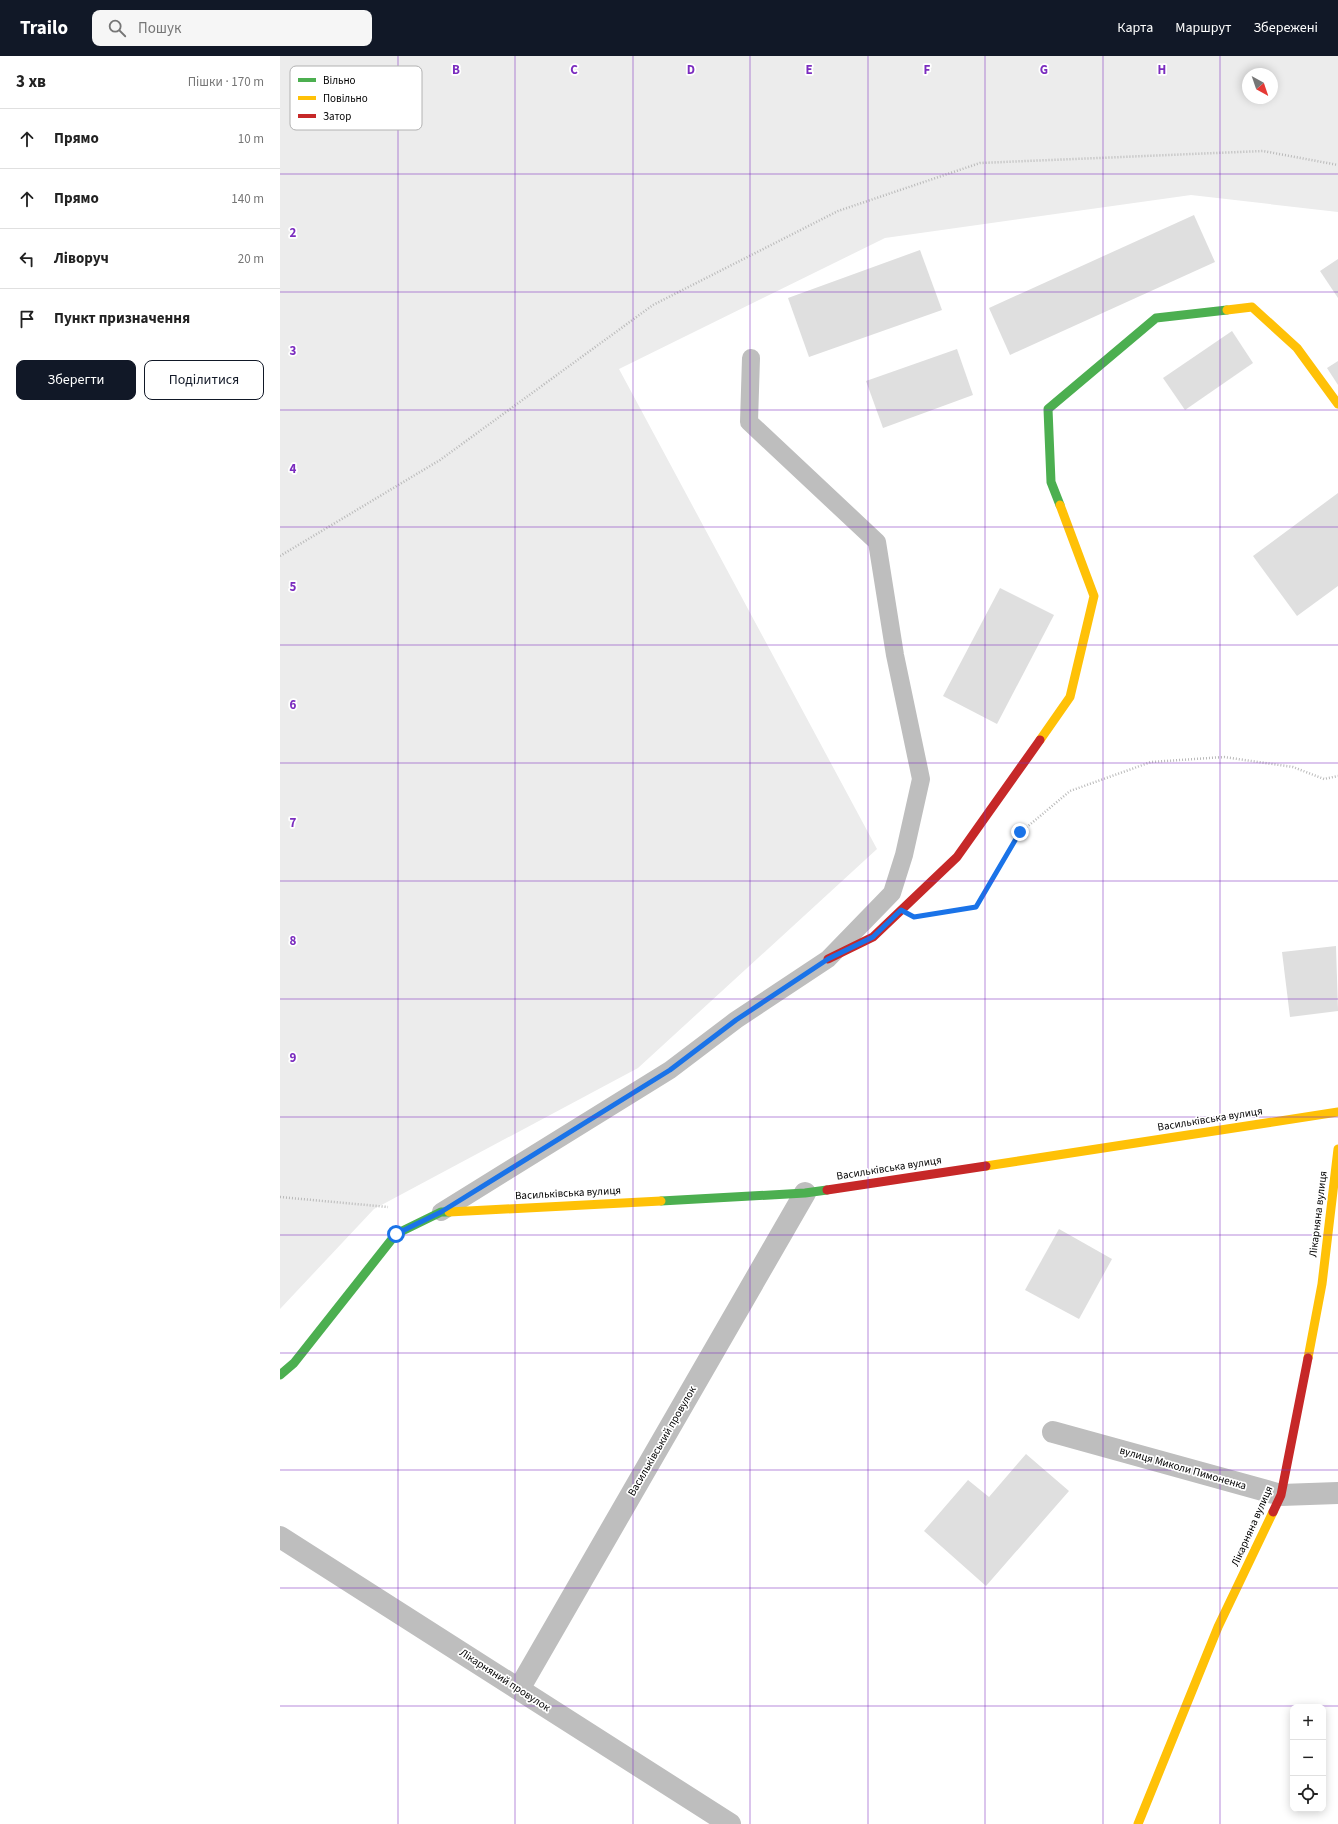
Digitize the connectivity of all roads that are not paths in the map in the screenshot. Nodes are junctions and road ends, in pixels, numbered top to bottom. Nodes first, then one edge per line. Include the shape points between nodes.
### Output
1 (751, 358) dead end
2 (1338, 404) edge
3 (828, 959) junction
4 (1338, 1112) edge
5 (1338, 1149) edge
6 (805, 1193) junction
7 (441, 1212) junction
8 (280, 1375) edge
9 (1054, 1432) dead end
10 (1338, 1493) edge
11 (1281, 1495) junction
12 (280, 1537) edge
13 (520, 1689) junction
14 (1144, 1822) edge
15 (730, 1824) edge

1 - 3 lane via 749,422 877,542 895,655 921,779 904,855 892,893
2 - 3 street via 1297,348 1252,307 1156,318 1048,409 1051,482 1094,596 1070,697 957,857 873,937
3 - 7 lane via 736,1020 670,1070
4 - 6 street, Васильківська вулиця
5 - 11 street, Лікарняна вулиця via 1322,1284
6 - 7 street, Васильківська вулиця
6 - 13 street, Васильківський провулок
7 - 8 street via 396,1234 294,1363
9 - 11 street, вулиця Миколи Пимоненка
10 - 11 street, вулиця Миколи Пимоненка
11 - 14 street, Лікарняна вулиця via 1218,1627
12 - 13 street, Лікарняний провулок
13 - 15 street, Лікарняний провулок

